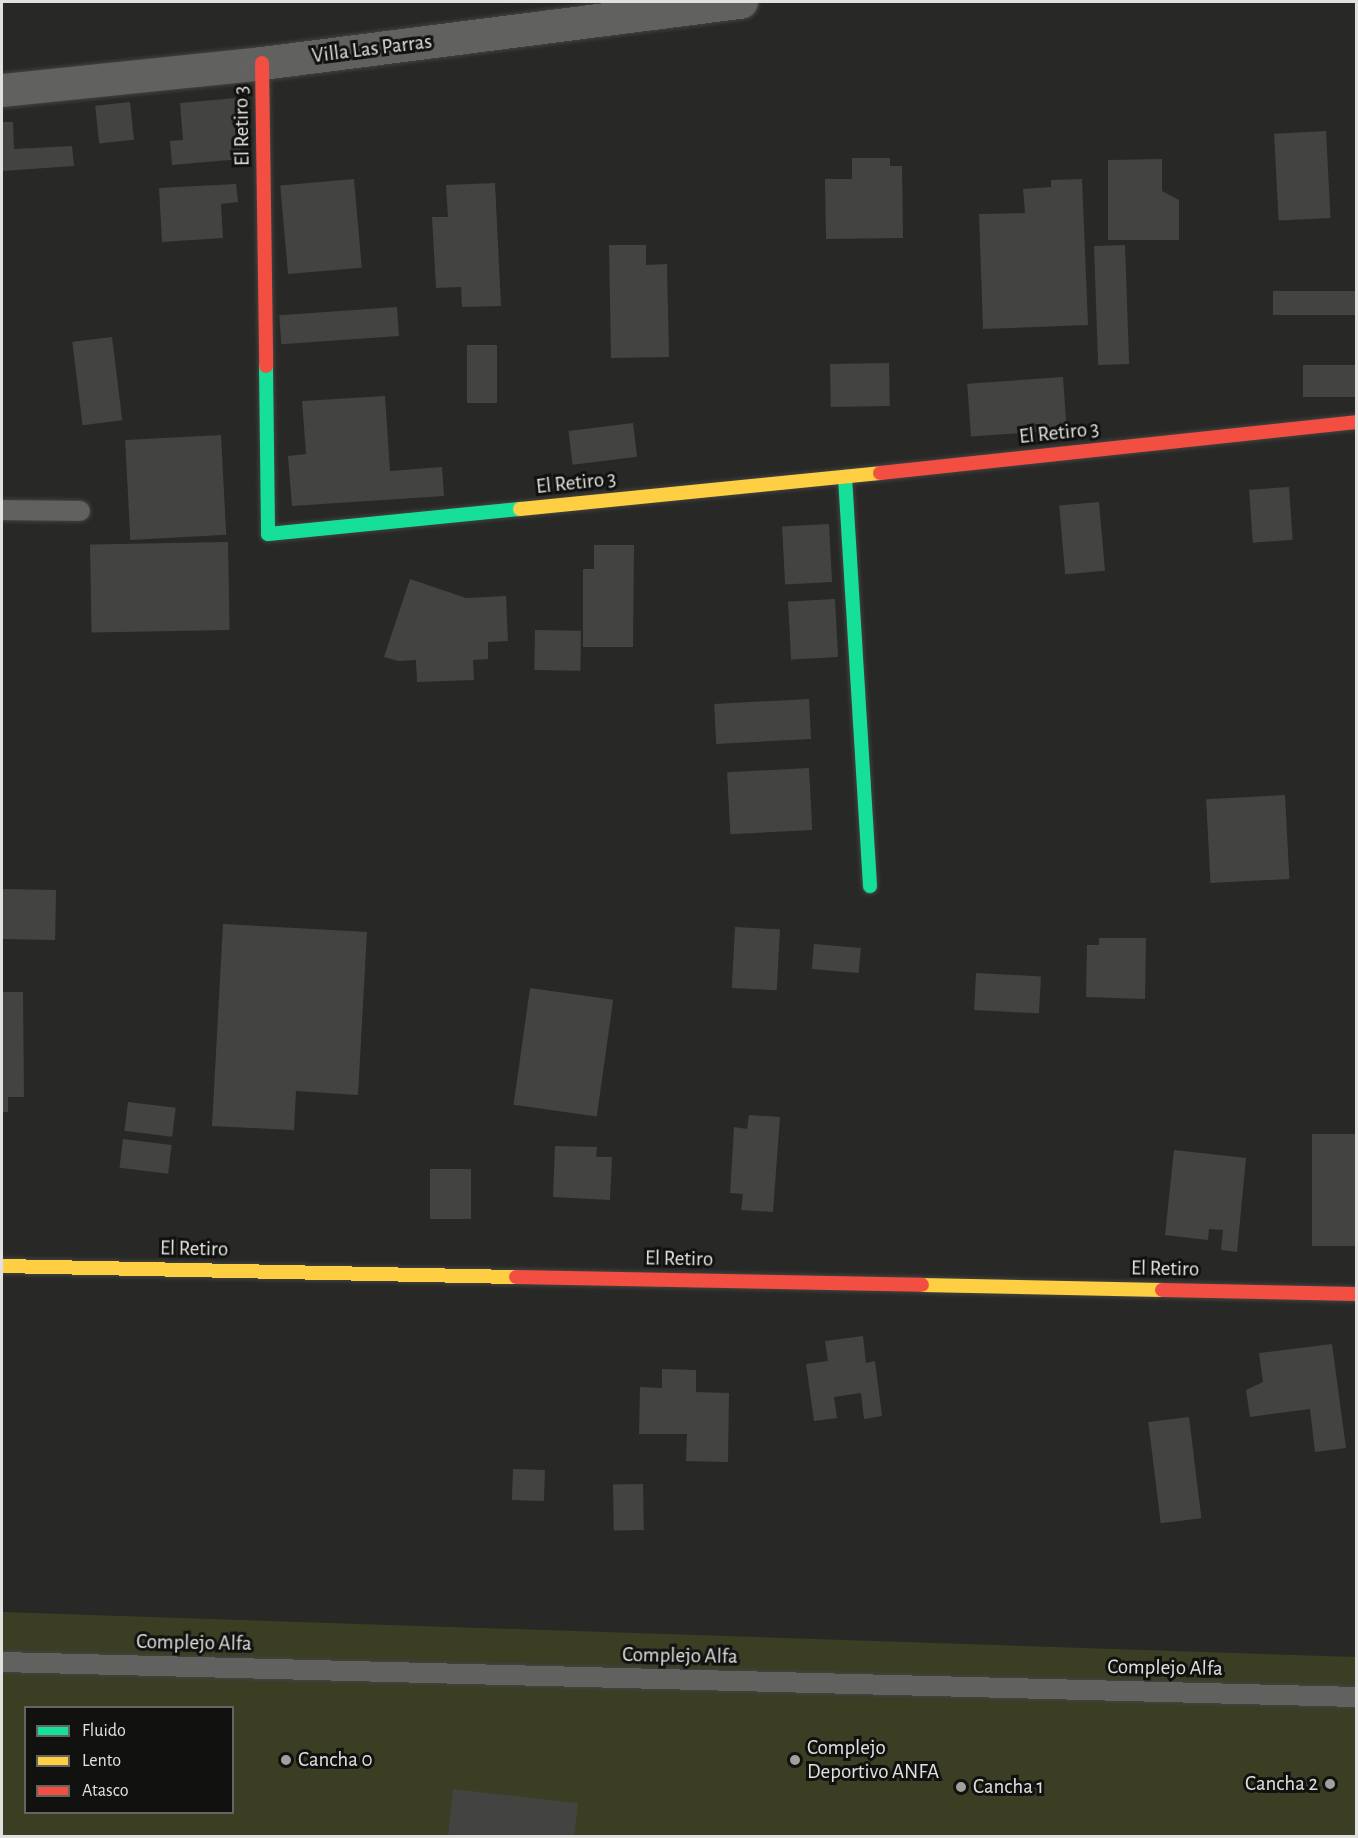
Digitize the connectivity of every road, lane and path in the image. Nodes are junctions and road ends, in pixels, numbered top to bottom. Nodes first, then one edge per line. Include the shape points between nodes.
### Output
1 (741, 2) edge
2 (262, 63) junction
3 (2, 90) edge
4 (1356, 422) edge
5 (845, 477) junction
6 (2, 510) edge
7 (80, 511) dead end
8 (870, 886) dead end
9 (2, 1266) edge
10 (1356, 1294) edge
11 (2, 1662) edge
12 (1356, 1697) edge

1 - 2 street, Villa Las Parras
2 - 3 street, Villa Las Parras
2 - 5 street, El Retiro 3 via 268,534
4 - 5 street, El Retiro 3
5 - 8 street
6 - 7 lane
9 - 10 street, El Retiro
11 - 12 lane, Complejo Alfa

